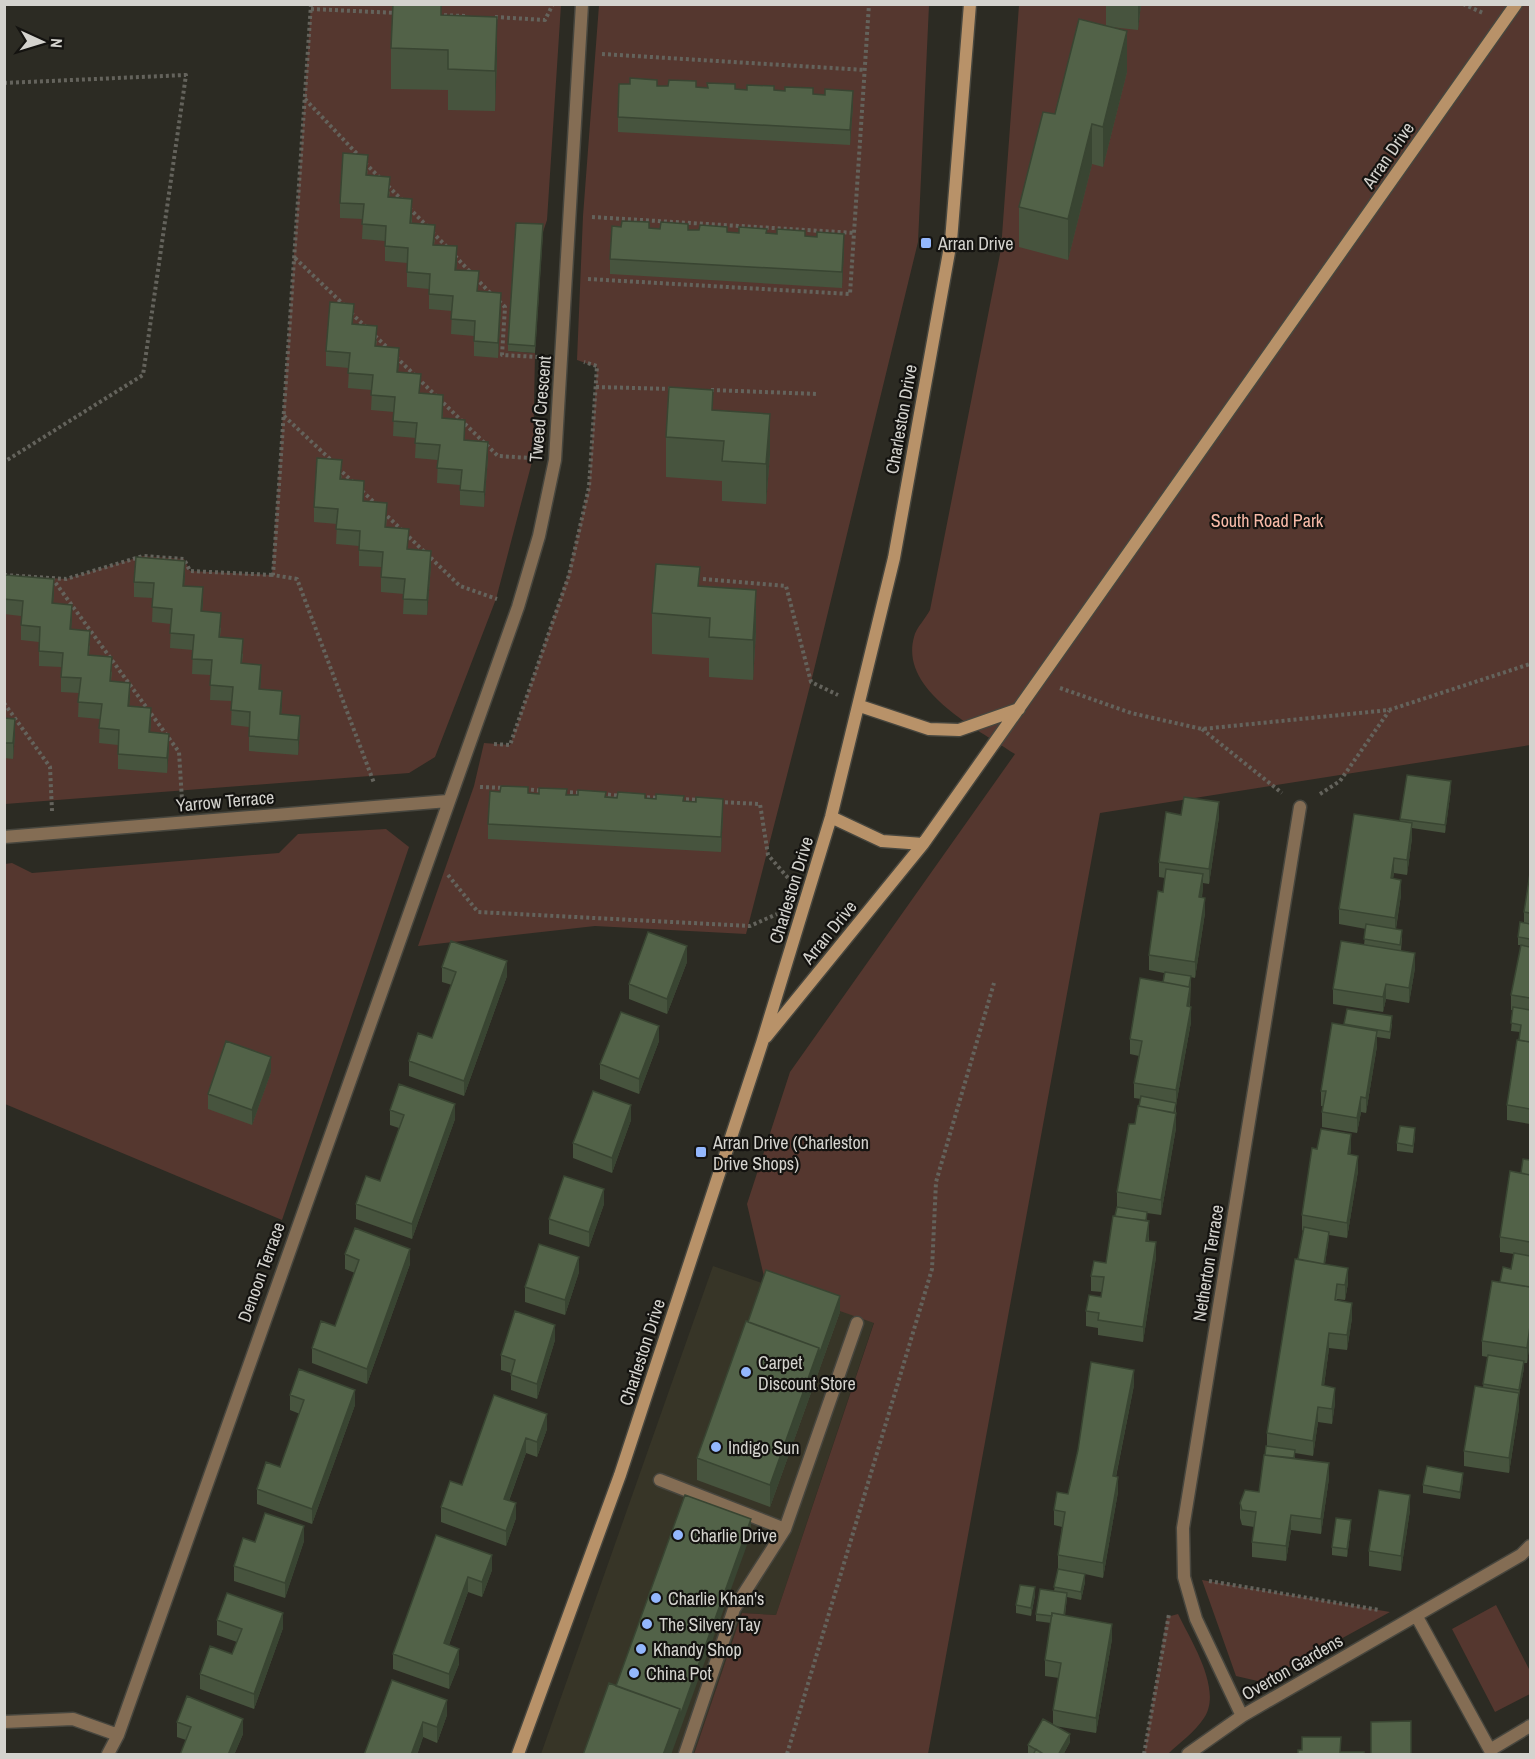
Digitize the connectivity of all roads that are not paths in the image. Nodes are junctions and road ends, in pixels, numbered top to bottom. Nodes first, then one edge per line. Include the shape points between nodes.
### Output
1 (582, 4) edge
2 (970, 4) edge
3 (1516, 4) edge
4 (860, 706) junction
5 (1019, 709) junction
6 (448, 801) junction
7 (1300, 807) road end
8 (831, 817) junction
9 (4, 837) edge
10 (923, 844) junction
11 (762, 1043) junction
12 (856, 1323) dead end
13 (660, 1480) dead end
14 (785, 1529) junction
15 (1530, 1546) edge
16 (1417, 1617) junction
17 (1242, 1716) junction
18 (4, 1722) edge
19 (1530, 1726) edge
20 (118, 1735) junction
21 (108, 1755) edge
22 (518, 1755) edge
23 (684, 1755) edge
24 (1188, 1755) edge

1 - 6 street, Tweed Crescent via 555,460 539,536 518,607
2 - 4 street, Charleston Drive via 951,242 894,558
3 - 5 street, Arran Drive
4 - 5 street via 929,729 958,730
4 - 8 street, Charleston Drive
5 - 10 street, Arran Drive
6 - 9 street, Yarrow Terrace
6 - 20 street, Denoon Terrace
7 - 17 street, Netherton Terrace via 1183,1528 1184,1577 1196,1619
8 - 10 street via 882,841
8 - 11 street, Charleston Drive
10 - 11 street, Arran Drive
11 - 22 street, Charleston Drive via 614,1494
12 - 14 street
13 - 14 street
14 - 23 street via 735,1609
15 - 16 street, Overton Gardens
16 - 17 street, Overton Gardens
16 - 19 street via 1490,1750
17 - 24 street, Overton Gardens
18 - 20 street via 73,1719
20 - 21 street, Denoon Terrace

